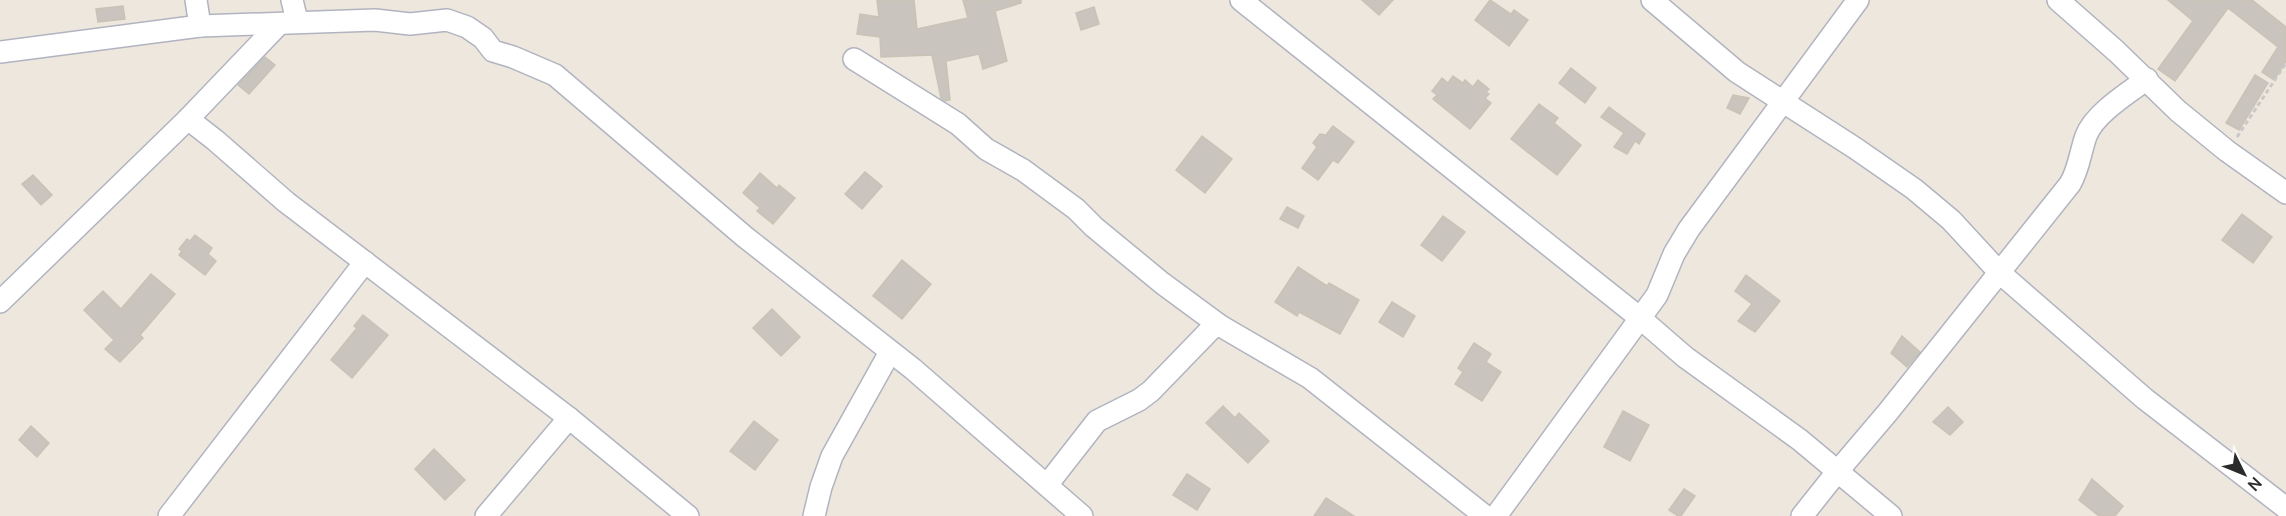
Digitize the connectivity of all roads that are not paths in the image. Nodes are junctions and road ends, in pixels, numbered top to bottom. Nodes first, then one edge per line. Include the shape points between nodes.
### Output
1 (196, 0) edge
2 (292, 0) edge
3 (1241, 0) edge
4 (1652, 0) edge
5 (1858, 0) edge
6 (2065, 3) edge
7 (288, 22) junction
8 (200, 26) junction
9 (0, 52) edge
10 (854, 59) dead end
11 (2147, 79) junction
12 (1783, 104) junction
13 (188, 119) junction
14 (2286, 193) edge
15 (365, 262) junction
16 (2000, 273) junction
17 (0, 302) edge
18 (1640, 318) junction
19 (1219, 325) junction
20 (890, 352) junction
21 (569, 418) junction
22 (1837, 472) junction
23 (1047, 485) junction
24 (2286, 508) edge
25 (169, 516) edge
26 (486, 516) edge
27 (688, 516) edge
28 (814, 516) edge
29 (1082, 516) edge
30 (1485, 516) edge
31 (1496, 516) edge
32 (1802, 516) edge
33 (1891, 516) edge

1 - 8 street
2 - 7 street
3 - 18 street
4 - 12 street via 1737,72
5 - 12 street
6 - 11 street
7 - 8 street
7 - 13 street
7 - 20 street via 375,20 410,24 447,20 467,27 493,51 555,75 745,237
8 - 9 street
10 - 19 street via 958,124 986,149 1067,202 1162,283
11 - 14 street via 2178,111
11 - 16 street via 2095,121 2070,184
12 - 16 street via 1914,189 1951,220
12 - 18 street via 1689,229 1657,295
13 - 15 street
13 - 17 street
15 - 21 street
15 - 25 street
16 - 22 street
16 - 24 street via 2145,399
18 - 22 street via 1685,357 1800,440
18 - 31 street
19 - 23 street via 1151,391 1097,421
19 - 30 street via 1310,378
20 - 23 street
20 - 28 street via 832,456
21 - 26 street
21 - 27 street
22 - 32 street
22 - 33 street
23 - 29 street

